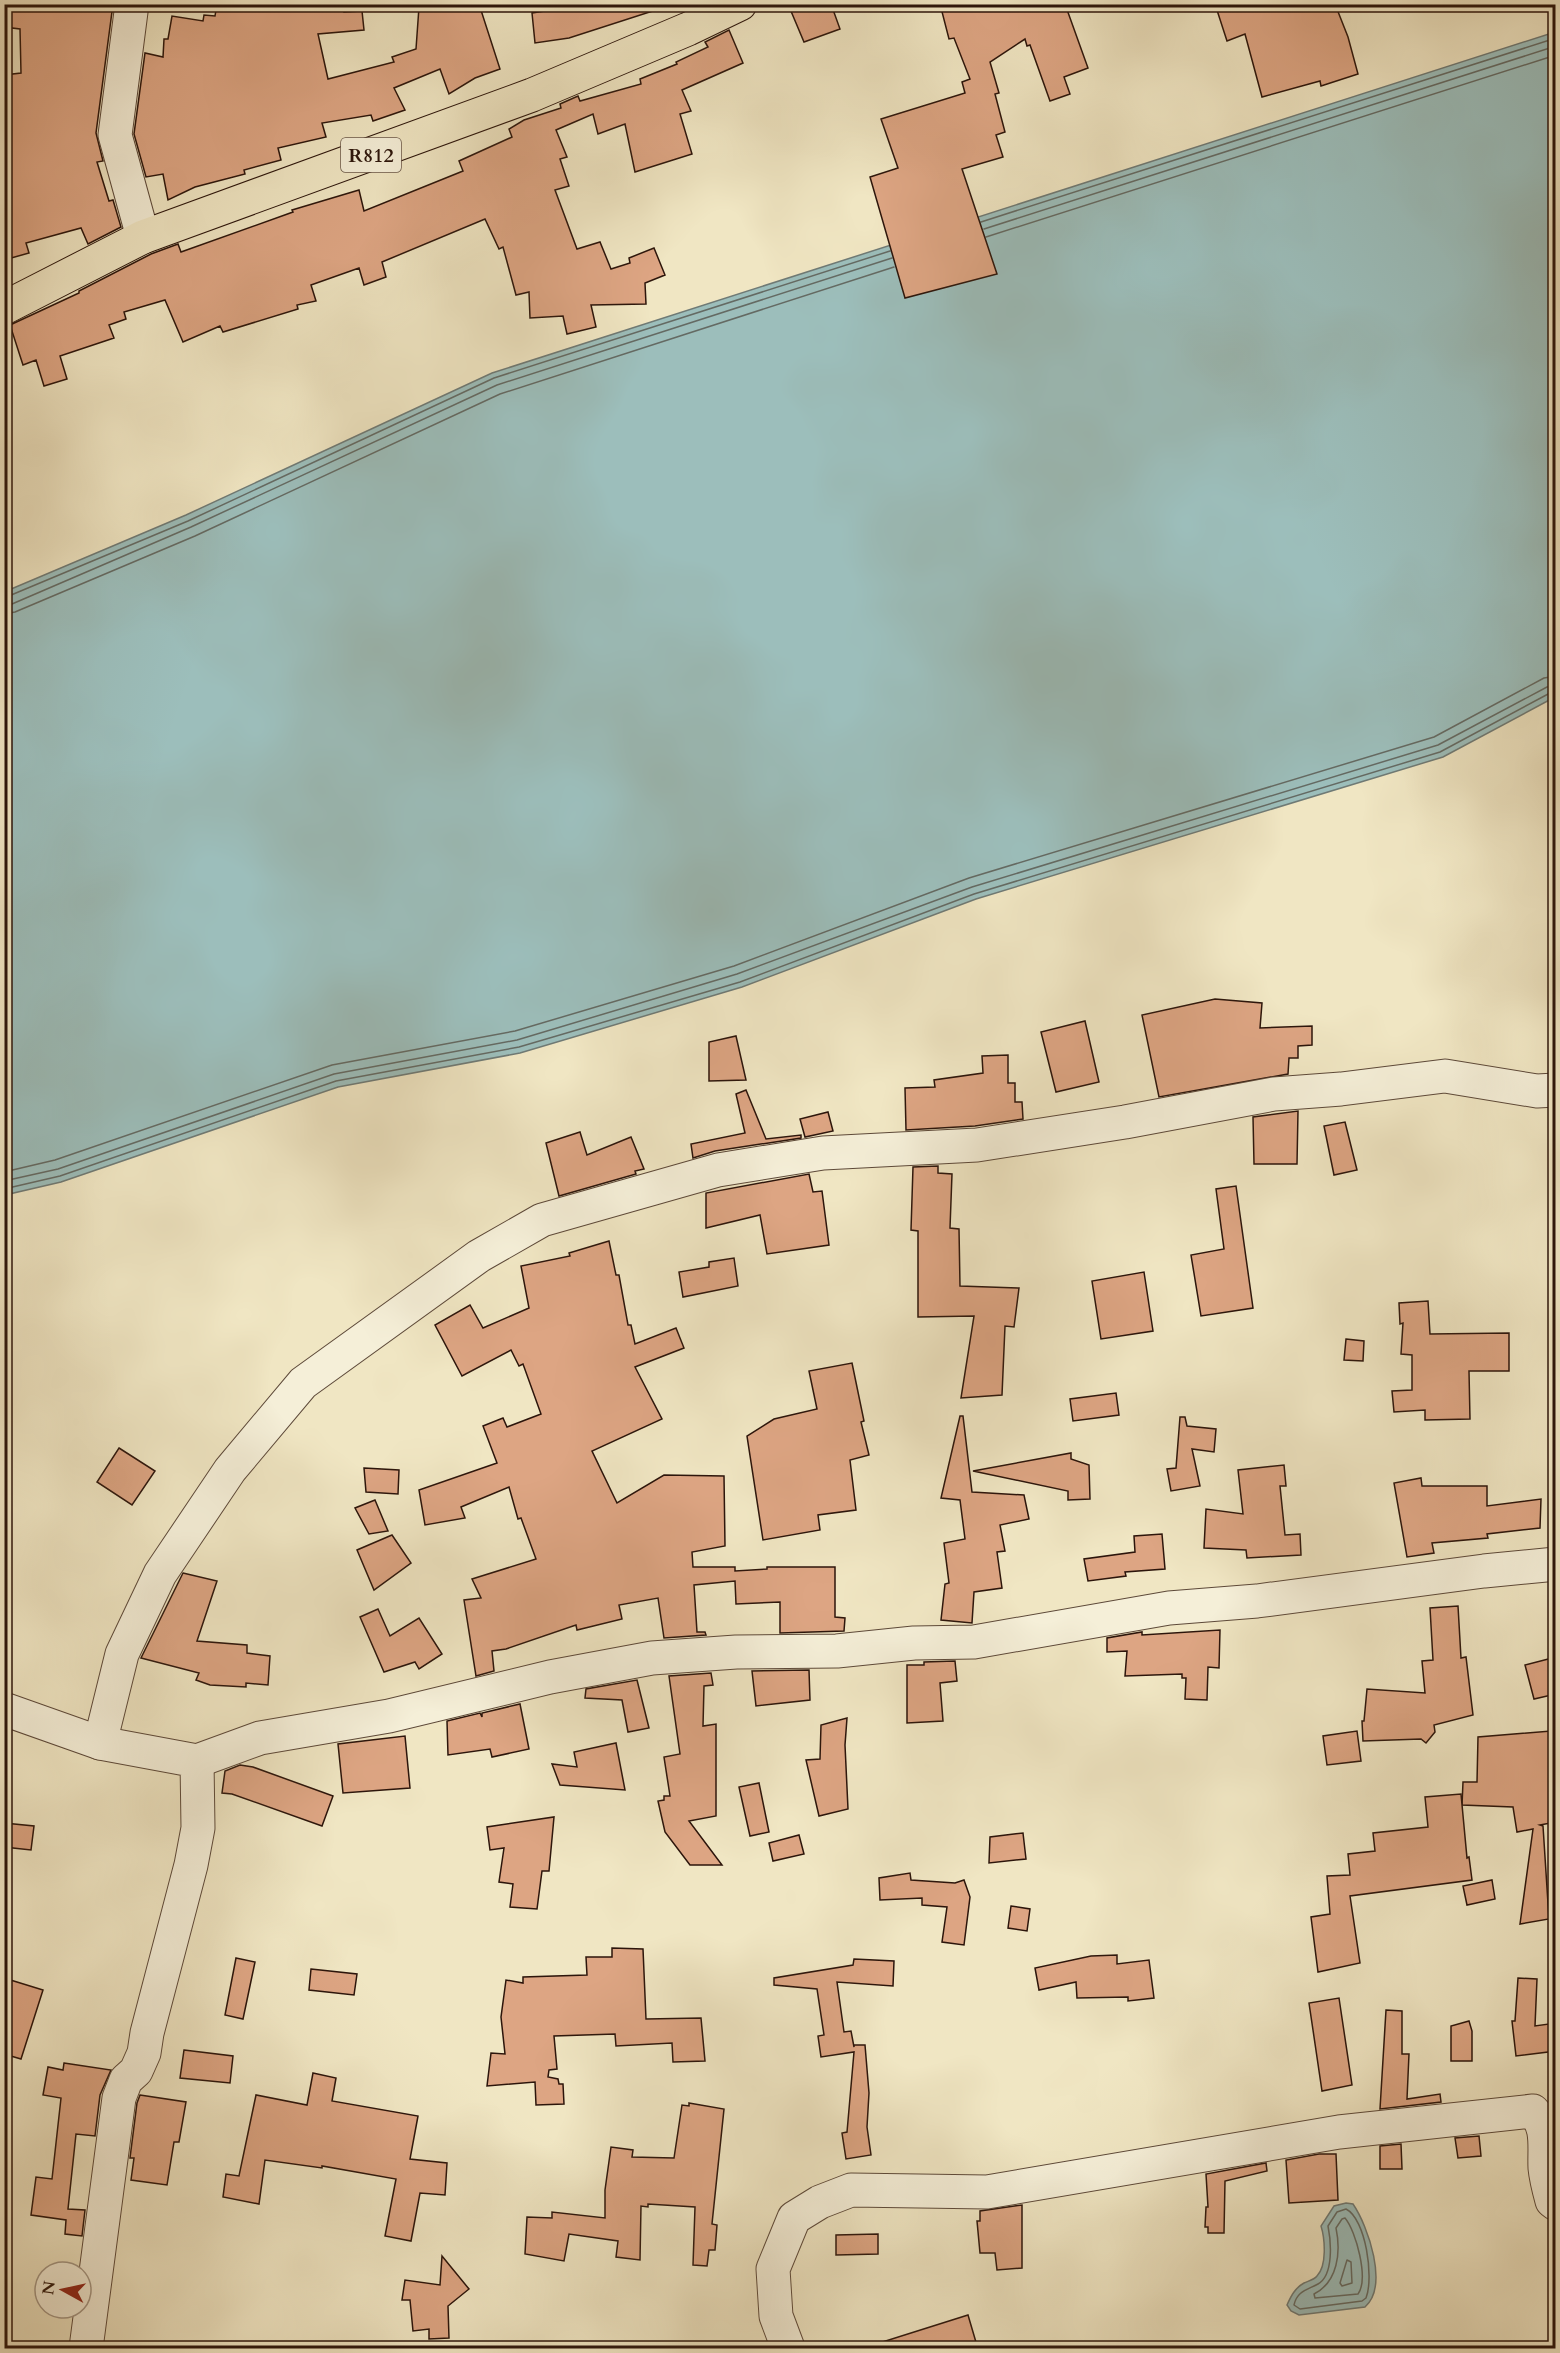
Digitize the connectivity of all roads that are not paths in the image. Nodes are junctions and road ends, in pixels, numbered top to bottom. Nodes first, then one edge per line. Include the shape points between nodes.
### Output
1 (132, 4) edge
2 (740, 4) edge
3 (144, 237) junction
4 (4, 308) edge
5 (1556, 1090) edge
6 (1556, 1564) edge
7 (4, 1709) edge
8 (100, 1743) junction
9 (197, 1761) junction
10 (1556, 2204) edge
11 (86, 2349) edge
12 (788, 2349) edge

1 - 3 street via 115,135
2 - 3 main road, R812 via 532,95
3 - 4 main road, R812
5 - 8 street via 1537,1091 1444,1076 1274,1094 977,1145 823,1153 718,1170 542,1221 479,1256 303,1383 237,1461 160,1574 122,1654
6 - 9 street via 1484,1570 1257,1602 1168,1608 974,1642 652,1658 550,1677 389,1716 260,1738
7 - 8 street
8 - 9 street
9 - 11 street via 198,1828 191,1865 144,2053 119,2098
10 - 12 street via 1545,2170 1545,2130 1533,2111 1339,2132 987,2192 851,2190 794,2218 773,2269 776,2316

